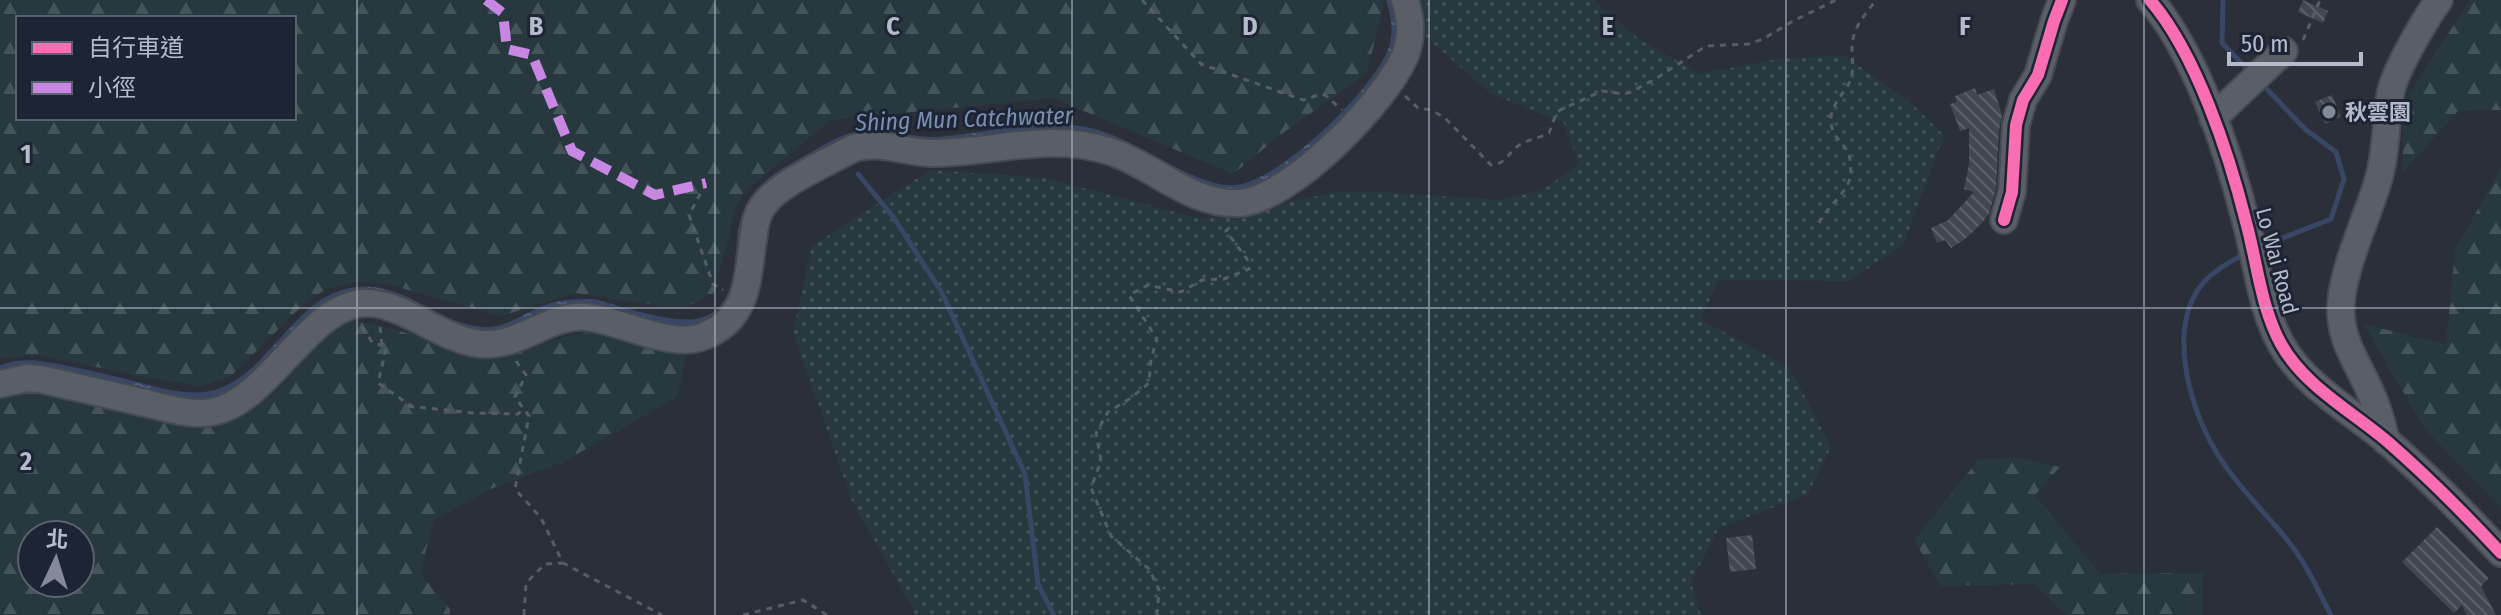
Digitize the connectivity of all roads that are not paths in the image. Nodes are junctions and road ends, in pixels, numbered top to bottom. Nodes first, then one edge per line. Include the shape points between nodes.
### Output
1 (1405, 0) edge
2 (2062, 0) edge
3 (2150, 0) edge
4 (2439, 0) edge
5 (2277, 58) road end
6 (2213, 118) junction
7 (2004, 220) dead end
8 (0, 384) edge
9 (2386, 441) junction
10 (2501, 553) edge

1 - 8 street via 1411,30 1390,83 1310,166 1263,198 1209,201 1116,153 1080,144 1048,141 935,153 864,145 766,202 756,221 736,314 695,339 573,317 512,340 481,344 383,305 355,304 330,315 234,404 209,413 182,412 40,379
2 - 7 street via 2016,125 2012,192
3 - 6 street, Lo Wai Road via 2180,43
4 - 9 street via 2392,87 2379,177 2342,293 2341,315 2351,356 2369,387
5 - 6 street
6 - 9 street, Lo Wai Road via 2280,342 2293,363
9 - 10 street, Lo Wai Road

